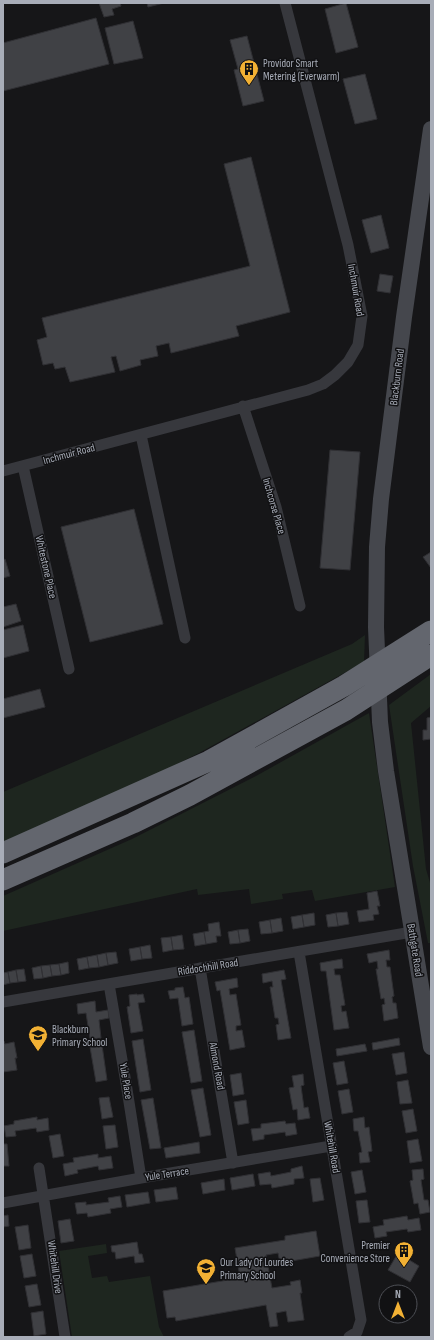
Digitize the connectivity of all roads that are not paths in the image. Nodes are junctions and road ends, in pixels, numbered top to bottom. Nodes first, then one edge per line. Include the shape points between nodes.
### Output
1 (285, 3) edge
2 (431, 128) edge
3 (243, 406) junction
4 (141, 435) junction
5 (22, 466) junction
6 (3, 471) edge
7 (300, 606) dead end
8 (431, 631) edge
9 (185, 638) dead end
10 (431, 655) edge
11 (69, 669) dead end
12 (380, 722) joint
13 (3, 853) edge
14 (3, 880) edge
15 (412, 932) junction
16 (298, 952) junction
17 (200, 968) junction
18 (109, 984) junction
19 (3, 1002) edge
20 (431, 1047) edge
21 (331, 1146) junction
22 (233, 1163) junction
23 (39, 1168) dead end
24 (141, 1178) junction
25 (44, 1196) junction
26 (3, 1204) edge
27 (65, 1337) edge
28 (349, 1337) edge

1 - 3 street, Inchmuir Road via 348,246 362,316 358,345 348,362 335,375 323,384 308,390
2 - 12 main road, Blackburn Road via 381,499 377,547 376,627
3 - 4 street, Inchmuir Road
3 - 7 street, Inchcorse Place via 276,507
4 - 5 street, Inchmuir Road
4 - 9 street
5 - 6 street, Inchmuir Road
5 - 11 street, Whitestone Place
8 - 13 highway via 344,686 209,761
10 - 14 highway via 346,710 190,795
12 - 15 main road, Bathgate Road
15 - 16 street, Riddochhill Road
15 - 20 main road, Bathgate Road
16 - 17 street, Riddochhill Road
16 - 21 street, Whitehill Road
17 - 18 street, Riddochhill Road
17 - 22 street, Almond Road
18 - 19 street, Riddochhill Road
18 - 24 street, Yule Place
21 - 22 street, Yule Terrace
21 - 28 street, Whitehill Road via 361,1320 357,1332
22 - 24 street, Yule Terrace
23 - 25 street, Whitehill Drive
24 - 25 street, Yule Terrace
25 - 26 street, Yule Terrace
25 - 27 street, Whitehill Drive

